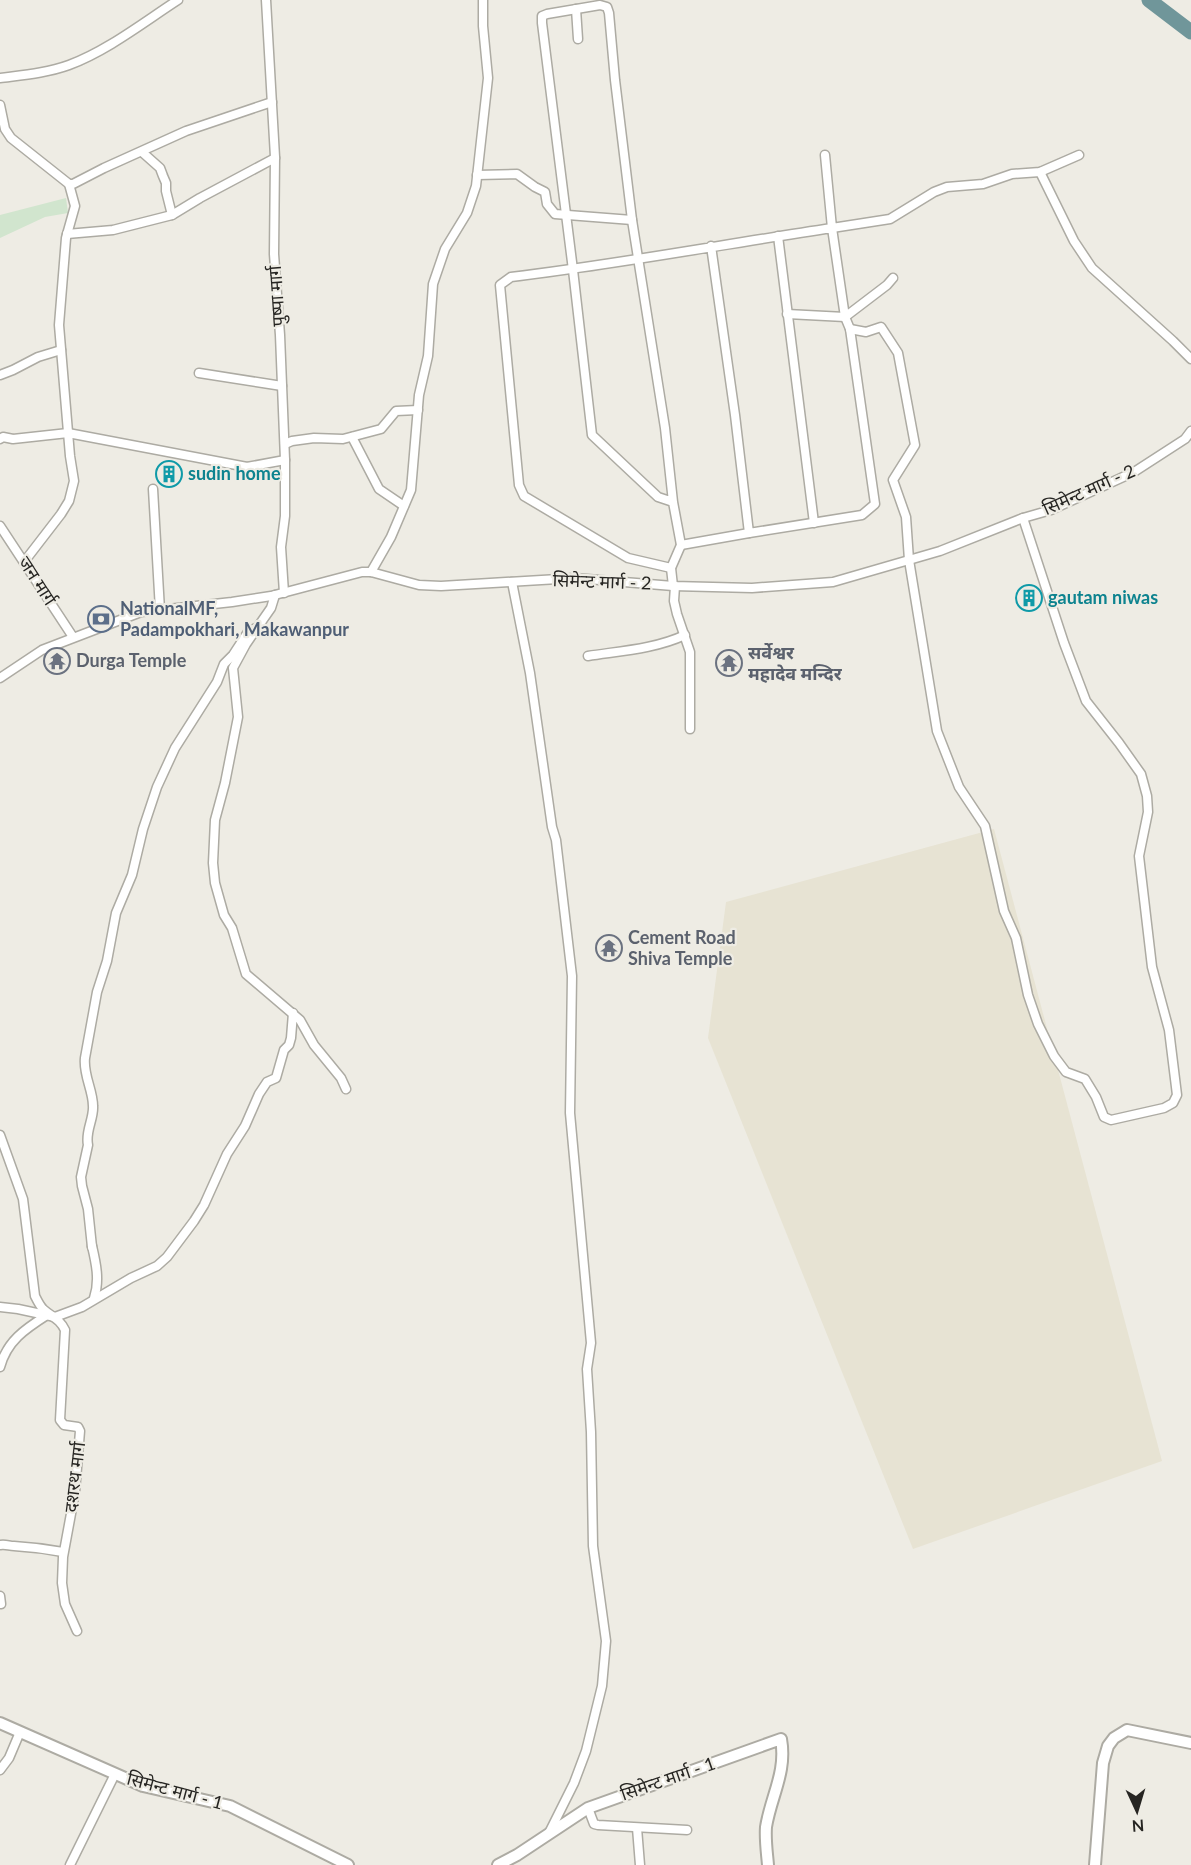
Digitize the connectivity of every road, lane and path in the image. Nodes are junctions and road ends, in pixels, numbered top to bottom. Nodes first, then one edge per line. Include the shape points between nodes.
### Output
1 (178, 0) edge
2 (266, 0) edge
3 (483, 0) edge
4 (576, 9) junction
5 (578, 39) dead end
6 (0, 78) edge
7 (272, 102) junction
8 (0, 105) edge
9 (142, 152) junction
10 (825, 155) dead end
11 (1079, 155) dead end
12 (275, 158) junction
13 (1040, 172) junction
14 (477, 175) junction
15 (69, 184) junction
16 (172, 215) junction
17 (566, 216) junction
18 (632, 220) junction
19 (832, 228) junction
20 (67, 234) junction
21 (778, 236) junction
22 (711, 246) junction
23 (639, 259) junction
24 (573, 270) junction
25 (893, 278) dead end
26 (787, 314) junction
27 (845, 317) junction
28 (850, 329) junction
29 (61, 350) junction
30 (1191, 359) edge
31 (199, 374) dead end
32 (0, 375) edge
33 (282, 386) junction
34 (418, 410) junction
35 (1191, 430) edge
36 (68, 433) junction
37 (351, 437) junction
38 (0, 439) edge
39 (285, 444) junction
40 (285, 460) junction
41 (153, 489) dead end
42 (673, 502) junction
43 (404, 506) junction
44 (1023, 518) junction
45 (813, 523) junction
46 (0, 525) edge
47 (749, 533) junction
48 (681, 545) junction
49 (909, 560) junction
50 (24, 561) junction
51 (671, 568) junction
52 (371, 572) junction
53 (512, 582) junction
54 (674, 586) junction
55 (280, 594) junction
56 (160, 610) junction
57 (258, 627) junction
58 (685, 635) junction
59 (73, 637) junction
60 (588, 656) dead end
61 (0, 678) edge
62 (690, 729) dead end
63 (293, 1013) junction
64 (346, 1089) dead end
65 (0, 1135) edge
66 (94, 1299) junction
67 (0, 1307) edge
68 (51, 1316) junction
69 (0, 1367) edge
70 (0, 1545) edge
71 (63, 1552) junction
72 (77, 1631) dead end
73 (0, 1723) edge
74 (20, 1732) junction
75 (1191, 1743) edge
76 (0, 1770) edge
77 (115, 1774) junction
78 (588, 1808) junction
79 (637, 1828) junction
80 (687, 1830) dead end
81 (548, 1834) junction
82 (70, 1865) edge
83 (348, 1865) edge
84 (498, 1865) edge
85 (640, 1865) edge
86 (768, 1865) edge
87 (1095, 1865) edge

1 - 6 street via 105,47 70,64
2 - 7 street, पुष्पा मार्ग
3 - 14 street via 488,78
4 - 5 street
4 - 17 street via 542,16
4 - 18 street via 600,5 607,7 609,13
7 - 9 street via 186,131
7 - 12 street, पुष्पा मार्ग
8 - 15 street via 11,138
9 - 15 street
9 - 16 street via 160,168
10 - 19 street
11 - 13 street
12 - 16 street
12 - 33 street, पुष्पा मार्ग via 274,254
13 - 19 street via 947,187 890,219
13 - 30 street via 1092,268
14 - 17 street via 517,174 545,192 547,204 555,214
14 - 34 street via 467,213 446,249 433,284 428,356
15 - 20 street via 75,206
16 - 20 street via 113,230
17 - 18 street
17 - 24 street
18 - 23 street
19 - 21 street
19 - 27 street
20 - 29 street via 58,325
21 - 22 street
21 - 26 street
22 - 23 street
22 - 47 street
23 - 24 street
23 - 42 street
24 - 42 street via 592,435 658,497
24 - 51 street via 511,277 500,285 519,485 524,496 628,558
25 - 27 street
26 - 27 street
26 - 45 street
27 - 28 street
28 - 45 street via 875,504 862,515
28 - 49 street via 866,332 881,327 898,353 915,445 893,480 906,518
29 - 32 street
29 - 36 street
31 - 33 street
33 - 39 street, पुष्पा मार्ग
34 - 37 street via 396,411 381,429
34 - 43 street via 411,490
35 - 44 street, सिमेन्ट मार्ग - 2 via 1185,439 1134,472 1051,510
36 - 38 street
36 - 40 street via 247,467
36 - 50 street via 74,481 69,501
37 - 39 street
37 - 43 street via 378,489
39 - 40 street, पुष्पा मार्ग
40 - 55 street, पुष्पा मार्ग
41 - 56 street
42 - 48 street
43 - 52 street
44 - 49 street, सिमेन्ट मार्ग - 2
44 - 49 street via 1086,701 1141,774 1147,796 1148,812 1139,856 1152,967 1168,1030 1177,1095 1164,1108 1111,1120 1104,1117 1085,1079 1066,1072 1038,1024 1016,938 1004,911 985,826 959,787 937,731
45 - 47 street
46 - 50 street, जन मार्ग
47 - 48 street
48 - 51 street
49 - 54 street, सिमेन्ट मार्ग - 2 via 833,582 752,588
50 - 59 street, जन मार्ग
51 - 54 street
52 - 53 street, सिमेन्ट मार्ग - 2 via 419,585
52 - 55 street, सिमेन्ट मार्ग - 2
53 - 54 street, सिमेन्ट मार्ग - 2 via 575,578
53 - 81 street via 556,840 572,976 570,1113 591,1342 587,1369 593,1546 606,1641 602,1686 586,1751
54 - 58 street via 674,601
55 - 56 street, सिमेन्ट मार्ग - 2
55 - 57 street
56 - 59 street, सिमेन्ट मार्ग - 2 via 141,612
57 - 63 street via 233,668 238,717 215,820 213,863 224,915 246,974
57 - 66 street via 248,632 224,664 163,774 116,913 84,1066 93,1105 81,1172 96,1258
58 - 60 street via 671,642
58 - 62 street via 690,652
59 - 61 street, सिमेन्ट मार्ग - 2 via 42,650
63 - 64 street
63 - 66 street via 291,1038 276,1078 267,1082 259,1094 187,1232 157,1266
65 - 68 street, दशरथ मार्ग via 23,1199 35,1296
66 - 68 street via 82,1307
67 - 68 street
68 - 69 street via 34,1323 7,1347
68 - 71 street, दशरथ मार्ग via 65,1330 60,1420 64,1425 78,1426 80,1431 75,1492
70 - 71 street
71 - 72 street, दशरथ मार्ग via 65,1604
73 - 74 street, सिमेन्ट मार्ग - 1
74 - 76 street
74 - 77 street, सिमेन्ट मार्ग - 1
75 - 87 street via 1127,1730 1114,1738 1103,1763
77 - 82 street
77 - 83 street, सिमेन्ट मार्ग - 1 via 143,1786 231,1806
78 - 79 street via 594,1824
78 - 81 street, सिमेन्ट मार्ग - 1
78 - 86 street, सिमेन्ट मार्ग - 1 via 781,1739 780,1779 766,1827
79 - 80 street
79 - 85 street
81 - 84 street, सिमेन्ट मार्ग - 1

